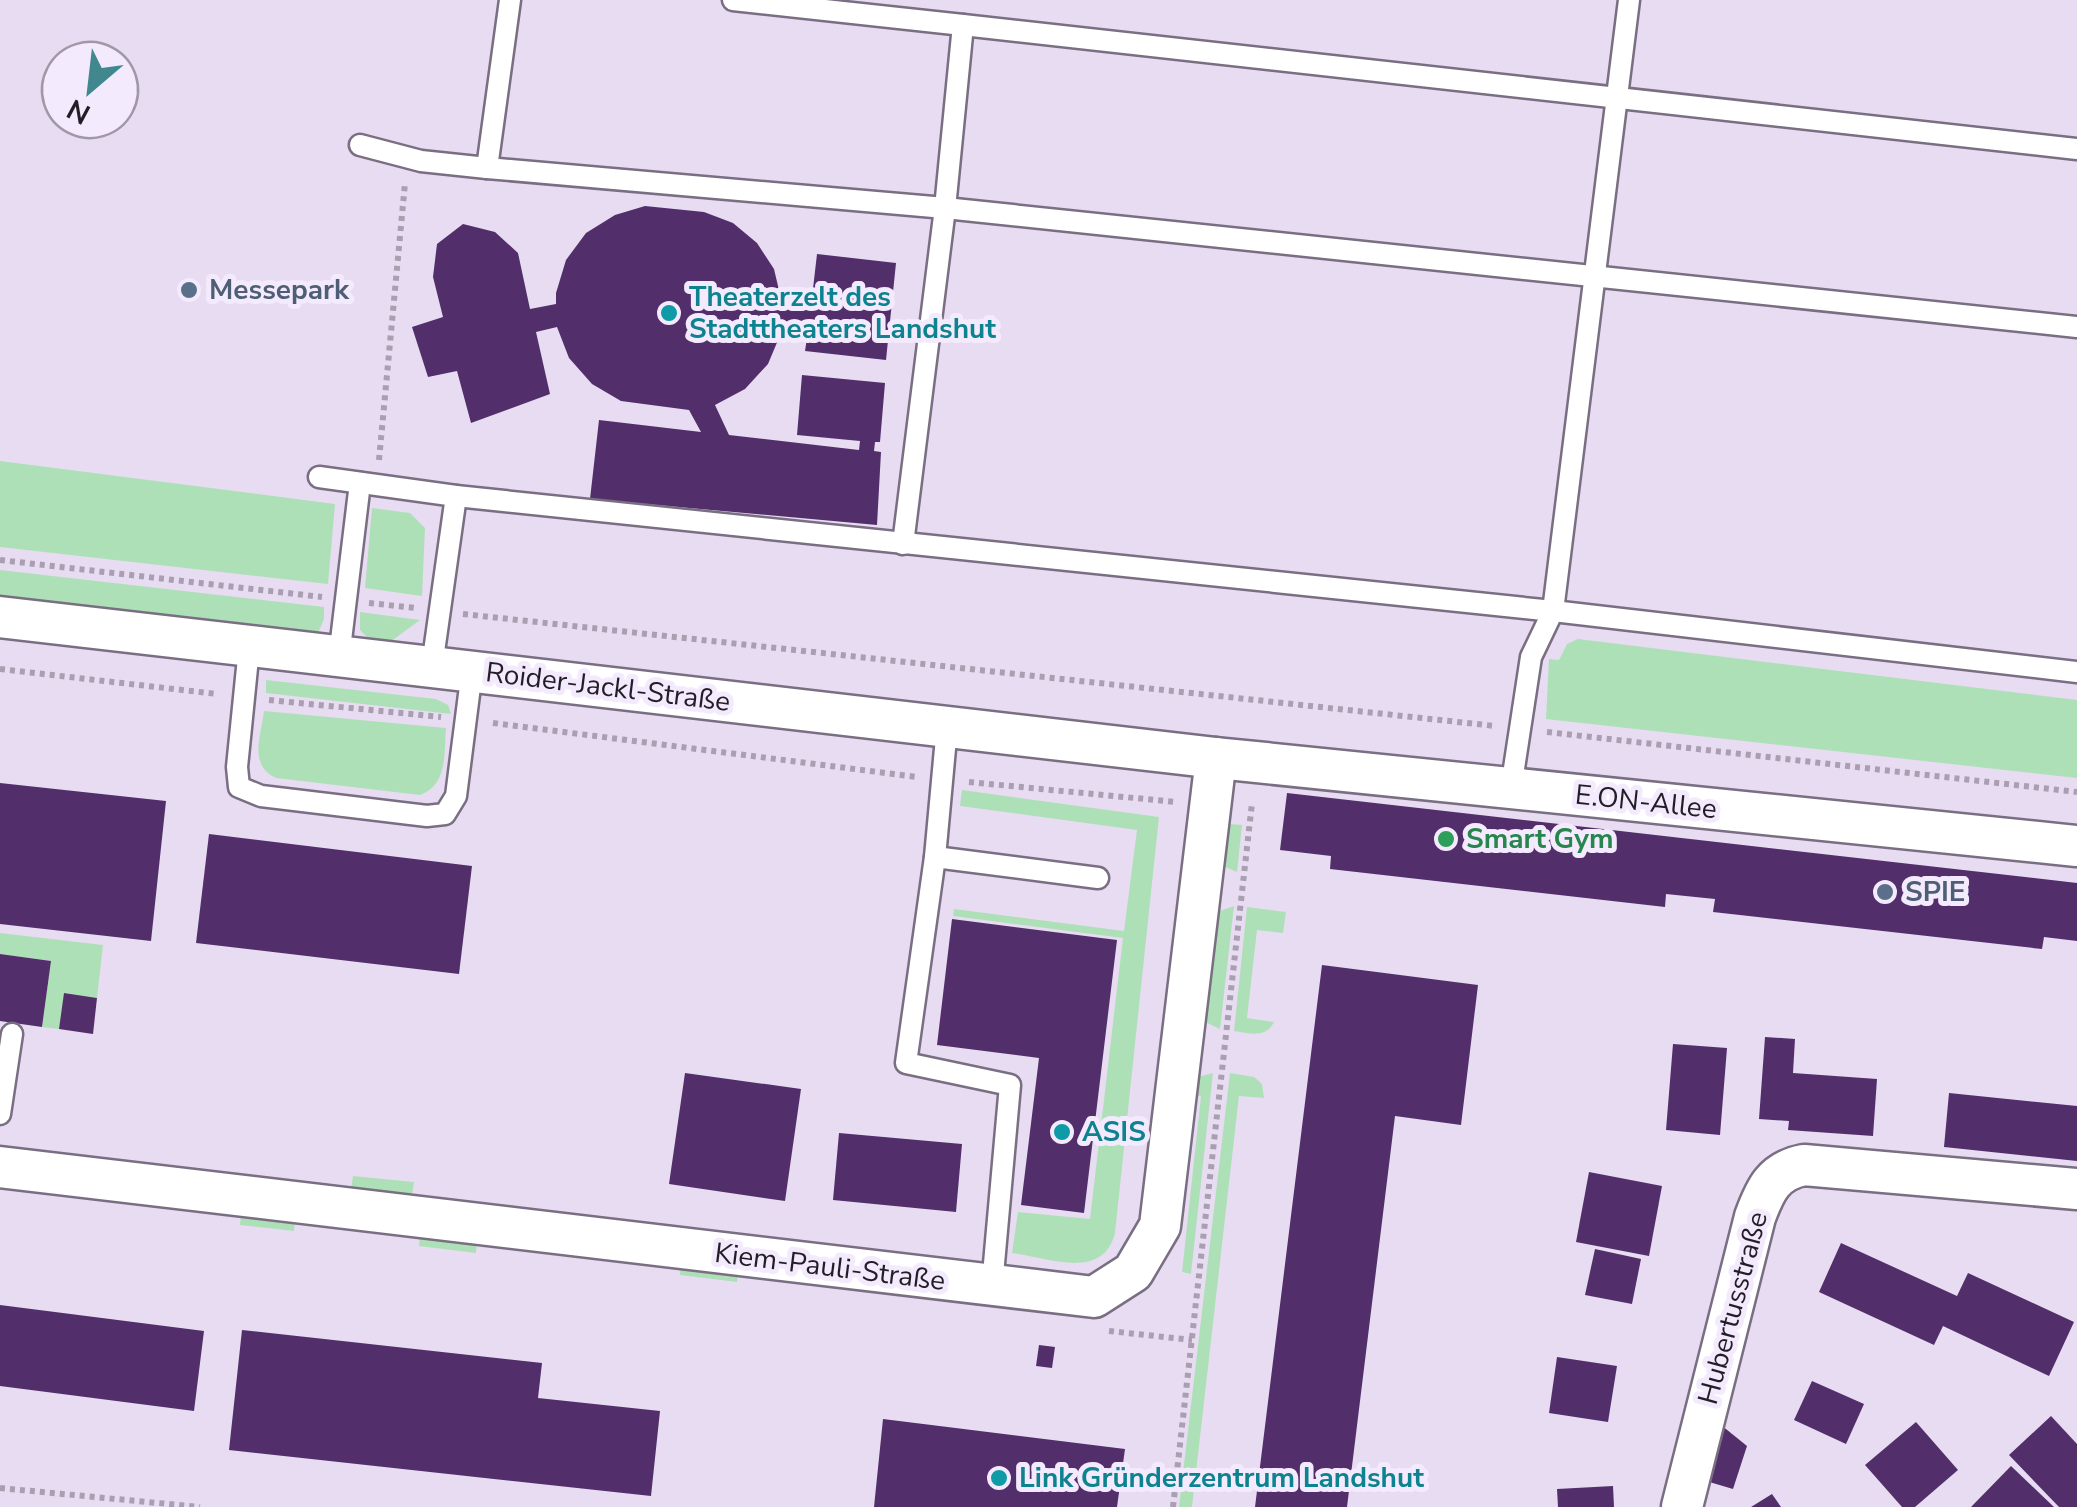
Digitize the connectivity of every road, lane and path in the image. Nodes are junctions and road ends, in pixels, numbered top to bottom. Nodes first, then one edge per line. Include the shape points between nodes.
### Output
1 (510, 0) edge
2 (733, 0) edge
3 (1629, 0) edge
4 (964, 25) junction
5 (1618, 97) junction
6 (360, 145) dead end
7 (2077, 148) edge
8 (407, 158) junction
9 (487, 168) junction
10 (945, 208) junction
11 (1595, 274) junction
12 (2077, 327) edge
13 (319, 477) dead end
14 (368, 484) junction
15 (456, 496) junction
16 (902, 544) junction
17 (0, 560) edge
18 (345, 600) junction
19 (440, 611) junction
20 (1553, 611) junction
21 (0, 616) edge
22 (249, 648) junction
23 (339, 656) junction
24 (432, 666) junction
25 (0, 669) edge
26 (472, 672) junction
27 (2077, 672) edge
28 (245, 698) junction
29 (464, 720) junction
30 (947, 726) junction
31 (1522, 729) junction
32 (1216, 758) junction
33 (1257, 762) junction
34 (944, 780) junction
35 (1511, 788) junction
36 (2077, 792) edge
37 (1210, 807) junction
38 (1252, 812) junction
39 (2077, 846) edge
40 (935, 858) junction
41 (1098, 878) dead end
42 (12, 1034) dead end
43 (0, 1114) edge
44 (0, 1167) edge
45 (2077, 1189) edge
46 (992, 1286) junction
47 (0, 1488) edge
48 (200, 1507) edge
49 (1173, 1507) edge
50 (1682, 1507) edge

1 - 9 lane
2 - 4 lane
3 - 5 lane
4 - 5 lane
4 - 10 lane
5 - 7 lane
5 - 11 lane
6 - 8 lane
8 - 9 lane
8 - 14 path
9 - 10 lane
10 - 11 lane
10 - 16 lane
11 - 12 lane
11 - 20 lane
13 - 14 lane
14 - 15 lane
14 - 18 lane
15 - 16 lane
15 - 19 lane
16 - 20 lane
17 - 18 path
18 - 19 path
18 - 23 lane
19 - 24 lane
19 - 31 path
20 - 27 lane
20 - 31 lane via 1531,657
21 - 22 street, Roider-Jackl-Straße
22 - 23 street, Roider-Jackl-Straße
22 - 28 lane
23 - 24 street, Roider-Jackl-Straße
24 - 26 street, Roider-Jackl-Straße
25 - 28 path
26 - 29 lane
26 - 30 street, Roider-Jackl-Straße
28 - 29 path
28 - 29 lane via 239,786 261,796 427,816 445,814 456,796
29 - 34 path
30 - 32 street, Roider-Jackl-Straße
30 - 34 lane
31 - 35 lane
31 - 36 path
32 - 33 street, E.ON-Allee
32 - 37 street, Kiem-Pauli-Straße
33 - 35 street, E.ON-Allee
33 - 38 path
34 - 37 path
34 - 40 lane
35 - 39 street, E.ON-Allee
37 - 38 path
37 - 46 street, Kiem-Pauli-Straße via 1160,1226 1132,1272 1094,1297
38 - 49 path
40 - 41 lane
40 - 46 lane via 906,1063 1010,1084
42 - 43 lane
44 - 46 street, Kiem-Pauli-Straße
45 - 50 street, Hubertusstraße via 1804,1164 1787,1168 1763,1195 1755,1217
47 - 48 path

